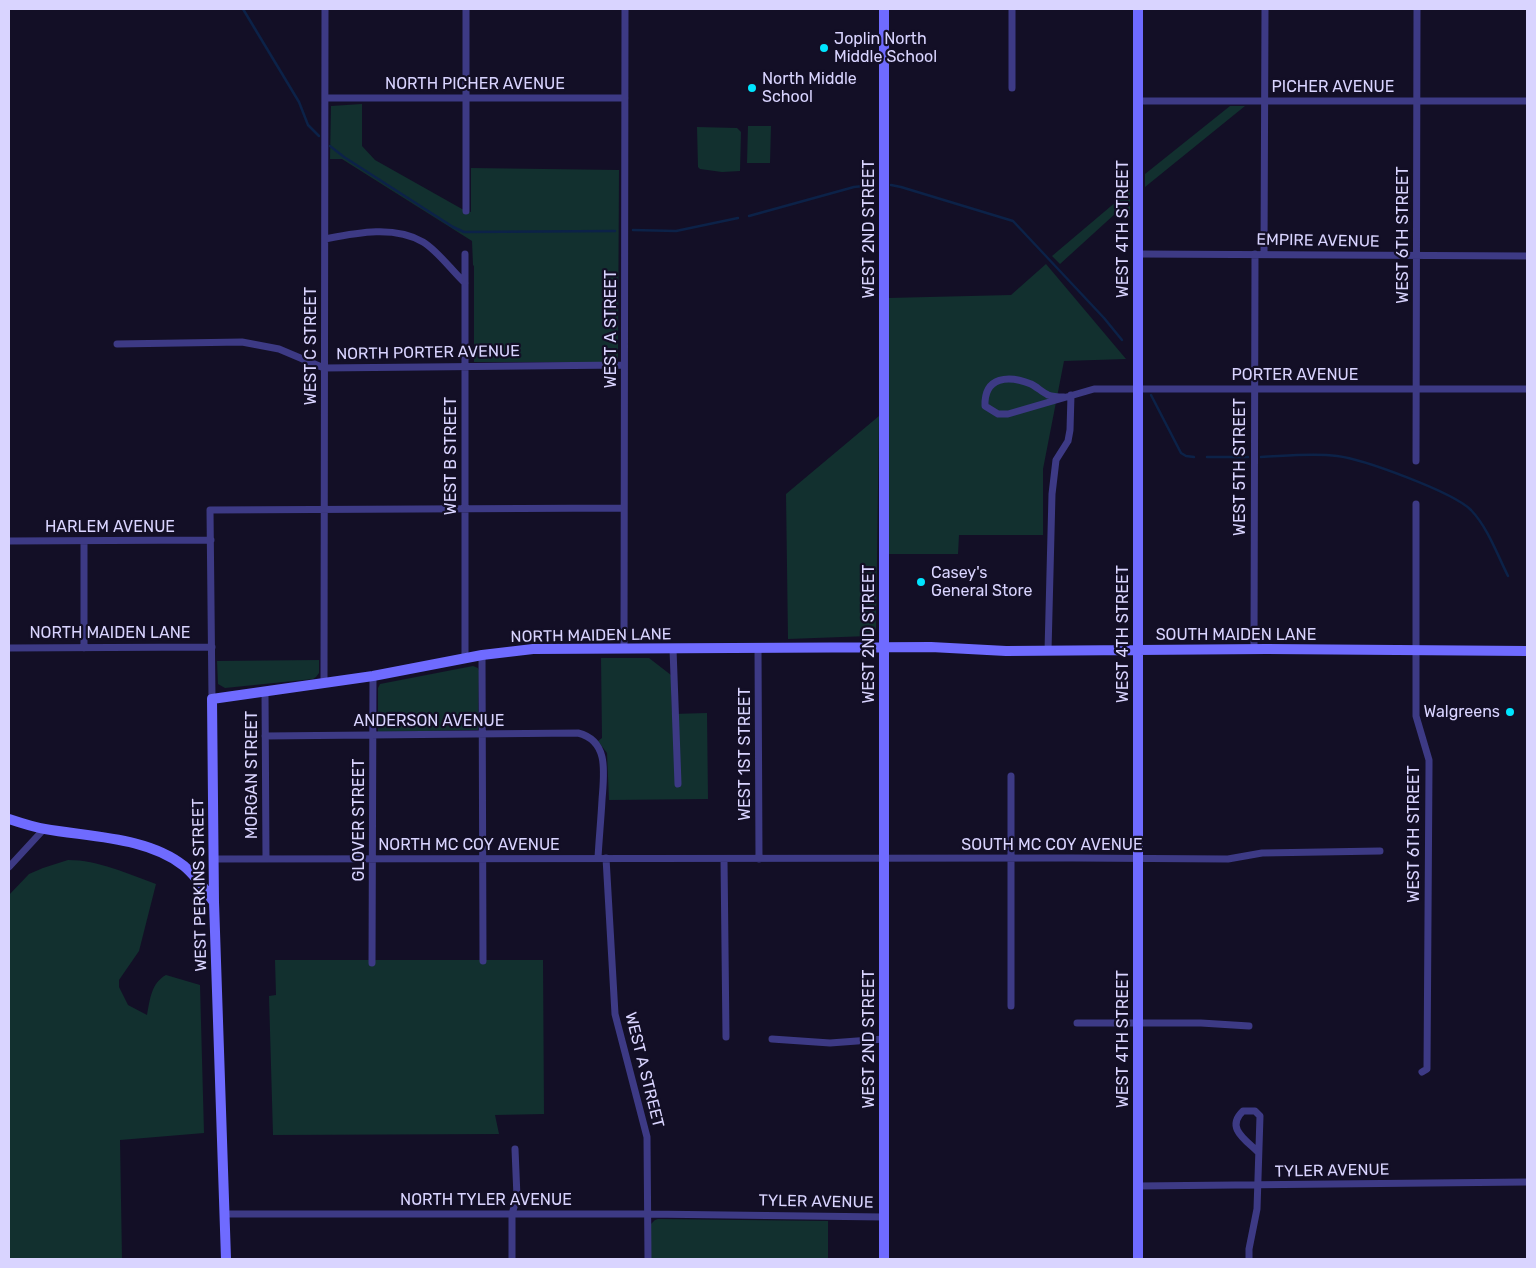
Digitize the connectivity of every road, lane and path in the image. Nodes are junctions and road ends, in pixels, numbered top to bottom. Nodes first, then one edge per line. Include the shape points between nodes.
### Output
1 (325, 9) edge
2 (466, 9) edge
3 (625, 9) edge
4 (884, 9) edge
5 (1012, 9) edge
6 (1138, 9) edge
7 (1265, 9) edge
8 (1417, 9) edge
9 (1012, 88) dead end
10 (325, 98) junction
11 (466, 98) junction
12 (624, 98) junction
13 (1265, 100) junction
14 (1138, 101) junction
15 (1418, 101) junction
16 (1527, 101) edge
17 (466, 211) dead end
18 (324, 239) junction
19 (464, 254) dead end
20 (1138, 254) junction
21 (1255, 254) junction
22 (1264, 254) junction
23 (1417, 256) junction
24 (1527, 256) edge
25 (464, 283) junction
26 (117, 344) dead end
27 (624, 365) junction
28 (465, 366) junction
29 (324, 368) junction
30 (1254, 388) junction
31 (1138, 389) junction
32 (1417, 389) junction
33 (1527, 389) edge
34 (1068, 396) junction
35 (1416, 461) dead end
36 (1416, 504) dead end
37 (324, 508) junction
38 (465, 508) junction
39 (624, 508) junction
40 (210, 540) junction
41 (9, 541) edge
42 (84, 541) junction
43 (212, 647) junction
44 (9, 648) edge
45 (84, 648) junction
46 (758, 648) junction
47 (884, 648) junction
48 (624, 649) junction
49 (673, 649) junction
50 (1254, 649) junction
51 (1138, 650) junction
52 (1048, 651) junction
53 (1416, 651) junction
54 (1527, 651) edge
55 (482, 655) junction
56 (465, 658) junction
57 (373, 676) junction
58 (324, 683) junction
59 (265, 691) junction
60 (212, 699) junction
61 (483, 734) junction
62 (373, 735) junction
63 (265, 736) junction
64 (1011, 776) dead end
65 (678, 784) dead end
66 (9, 819) edge
67 (44, 829) junction
68 (1380, 851) dead end
69 (598, 858) junction
70 (606, 858) junction
71 (884, 858) junction
72 (1011, 858) junction
73 (214, 859) junction
74 (266, 859) junction
75 (372, 859) junction
76 (483, 859) junction
77 (724, 859) junction
78 (759, 859) junction
79 (1138, 859) junction
80 (9, 867) edge
81 (214, 902) junction
82 (483, 961) dead end
83 (372, 963) dead end
84 (1011, 1006) dead end
85 (1077, 1023) dead end
86 (1138, 1023) junction
87 (1249, 1026) dead end
88 (726, 1037) dead end
89 (772, 1039) dead end
90 (884, 1039) junction
91 (1422, 1072) dead end
92 (515, 1149) dead end
93 (1258, 1152) junction
94 (1527, 1182) edge
95 (1258, 1185) junction
96 (1138, 1186) junction
97 (225, 1214) junction
98 (512, 1214) junction
99 (648, 1214) junction
100 (747, 1215) joint
101 (884, 1216) junction
102 (226, 1259) edge
103 (512, 1259) edge
104 (648, 1259) edge
105 (884, 1259) edge
106 (1138, 1259) edge
107 (1249, 1259) edge

1 - 10 street, WEST C STREET
2 - 11 street
3 - 12 street, WEST A STREET
4 - 47 street, WEST 2ND STREET
5 - 9 street
6 - 14 street, WEST 4TH STREET
7 - 13 street
8 - 15 street, WEST 6TH STREET
10 - 11 street, NORTH PICHER AVENUE
10 - 18 street, WEST C STREET
11 - 12 street, NORTH PICHER AVENUE
11 - 17 street
12 - 27 street, WEST A STREET
13 - 14 street, PICHER AVENUE
13 - 15 street, PICHER AVENUE
13 - 22 street
14 - 20 street, WEST 4TH STREET
15 - 16 street, PICHER AVENUE
15 - 23 street, WEST 6TH STREET
18 - 25 street via 378,232 414,238 429,247
18 - 29 street, WEST C STREET
19 - 25 street, WEST B STREET
20 - 21 street, EMPIRE AVENUE
20 - 31 street, WEST 4TH STREET
21 - 22 street, EMPIRE AVENUE
21 - 30 street, WEST 5TH STREET
22 - 23 street, EMPIRE AVENUE
23 - 24 street, EMPIRE AVENUE
23 - 32 street, WEST 6TH STREET
25 - 28 street, WEST B STREET
26 - 29 street, NORTH PORTER AVENUE via 242,342 279,349
27 - 28 street, NORTH PORTER AVENUE
27 - 39 street, WEST A STREET
28 - 29 street, NORTH PORTER AVENUE
28 - 38 street, WEST B STREET
29 - 37 street, WEST C STREET
30 - 31 street, PORTER AVENUE
30 - 32 street, PORTER AVENUE
30 - 50 street, WEST 5TH STREET
31 - 34 street, PORTER AVENUE via 1094,389
31 - 51 street, WEST 4TH STREET
32 - 33 street, PORTER AVENUE
32 - 35 street, WEST 6TH STREET
34 - 34 street, PORTER AVENUE via 1008,414 998,414 985,406 991,385 1006,379 1031,384 1048,395
34 - 52 street via 1070,430 1068,441 1056,460 1052,494
36 - 53 street, WEST 6TH STREET
37 - 38 street
37 - 40 street, WEST PERKINS STREET via 210,510
37 - 58 street, WEST C STREET
38 - 39 street
38 - 56 street, WEST B STREET
39 - 48 street, WEST A STREET
40 - 42 street, HARLEM AVENUE
40 - 43 street, WEST PERKINS STREET
41 - 42 street, HARLEM AVENUE
42 - 45 street
43 - 45 street, NORTH MAIDEN LANE
43 - 60 street, WEST PERKINS STREET
44 - 45 street, NORTH MAIDEN LANE
46 - 47 street, NORTH MAIDEN LANE
46 - 49 street, NORTH MAIDEN LANE
46 - 78 street, WEST 1ST STREET
47 - 52 street, SOUTH MAIDEN LANE
47 - 71 street, WEST 2ND STREET
48 - 49 street, NORTH MAIDEN LANE
48 - 55 street, NORTH MAIDEN LANE via 533,649
49 - 65 street
50 - 51 street, SOUTH MAIDEN LANE
50 - 53 street, SOUTH MAIDEN LANE
51 - 52 street, SOUTH MAIDEN LANE
51 - 79 street, WEST 4TH STREET
53 - 54 street, SOUTH MAIDEN LANE
53 - 91 street, WEST 6TH STREET via 1416,716 1429,760 1427,1069
55 - 56 street, NORTH MAIDEN LANE
55 - 61 street
56 - 57 street, NORTH MAIDEN LANE
57 - 58 street, NORTH MAIDEN LANE
57 - 62 street, GLOVER STREET
58 - 59 street, NORTH MAIDEN LANE
59 - 60 street, NORTH MAIDEN LANE
59 - 63 street, MORGAN STREET
60 - 73 street, WEST PERKINS STREET
61 - 62 street, ANDERSON AVENUE
61 - 69 street, ANDERSON AVENUE via 578,734 592,740 603,762
61 - 76 street
62 - 63 street, ANDERSON AVENUE
62 - 75 street, GLOVER STREET
63 - 74 street, MORGAN STREET
64 - 72 street
66 - 67 street
67 - 80 street
67 - 81 street via 127,842 163,853 189,870
68 - 79 street, SOUTH MC COY AVENUE via 1262,853 1228,859
69 - 70 street, NORTH MC COY AVENUE
69 - 76 street, NORTH MC COY AVENUE
70 - 77 street, NORTH MC COY AVENUE
70 - 99 street, WEST A STREET via 615,1014 647,1138
71 - 72 street, SOUTH MC COY AVENUE
71 - 78 street, SOUTH MC COY AVENUE
71 - 90 street, WEST 2ND STREET
72 - 79 street, SOUTH MC COY AVENUE
72 - 84 street
73 - 74 street, NORTH MC COY AVENUE
73 - 81 street, WEST PERKINS STREET
74 - 75 street, NORTH MC COY AVENUE
75 - 76 street, NORTH MC COY AVENUE
75 - 83 street, GLOVER STREET
76 - 82 street
77 - 78 street, SOUTH MC COY AVENUE
77 - 88 street
79 - 86 street, WEST 4TH STREET
81 - 97 street, WEST PERKINS STREET
85 - 86 street
86 - 87 street
86 - 96 street, WEST 4TH STREET
89 - 90 street via 830,1042
90 - 101 street, WEST 2ND STREET
92 - 98 street via 517,1197
93 - 93 street via 1260,1116 1255,1111 1244,1111 1236,1126
93 - 95 street
94 - 95 street, TYLER AVENUE
95 - 96 street, TYLER AVENUE
95 - 107 street
96 - 106 street, WEST 4TH STREET
97 - 98 street, NORTH TYLER AVENUE
97 - 102 street, WEST PERKINS STREET
98 - 99 street, NORTH TYLER AVENUE
98 - 103 street
99 - 100 street, NORTH TYLER AVENUE
99 - 104 street, WEST A STREET
100 - 101 street, TYLER AVENUE
101 - 105 street, WEST 2ND STREET

